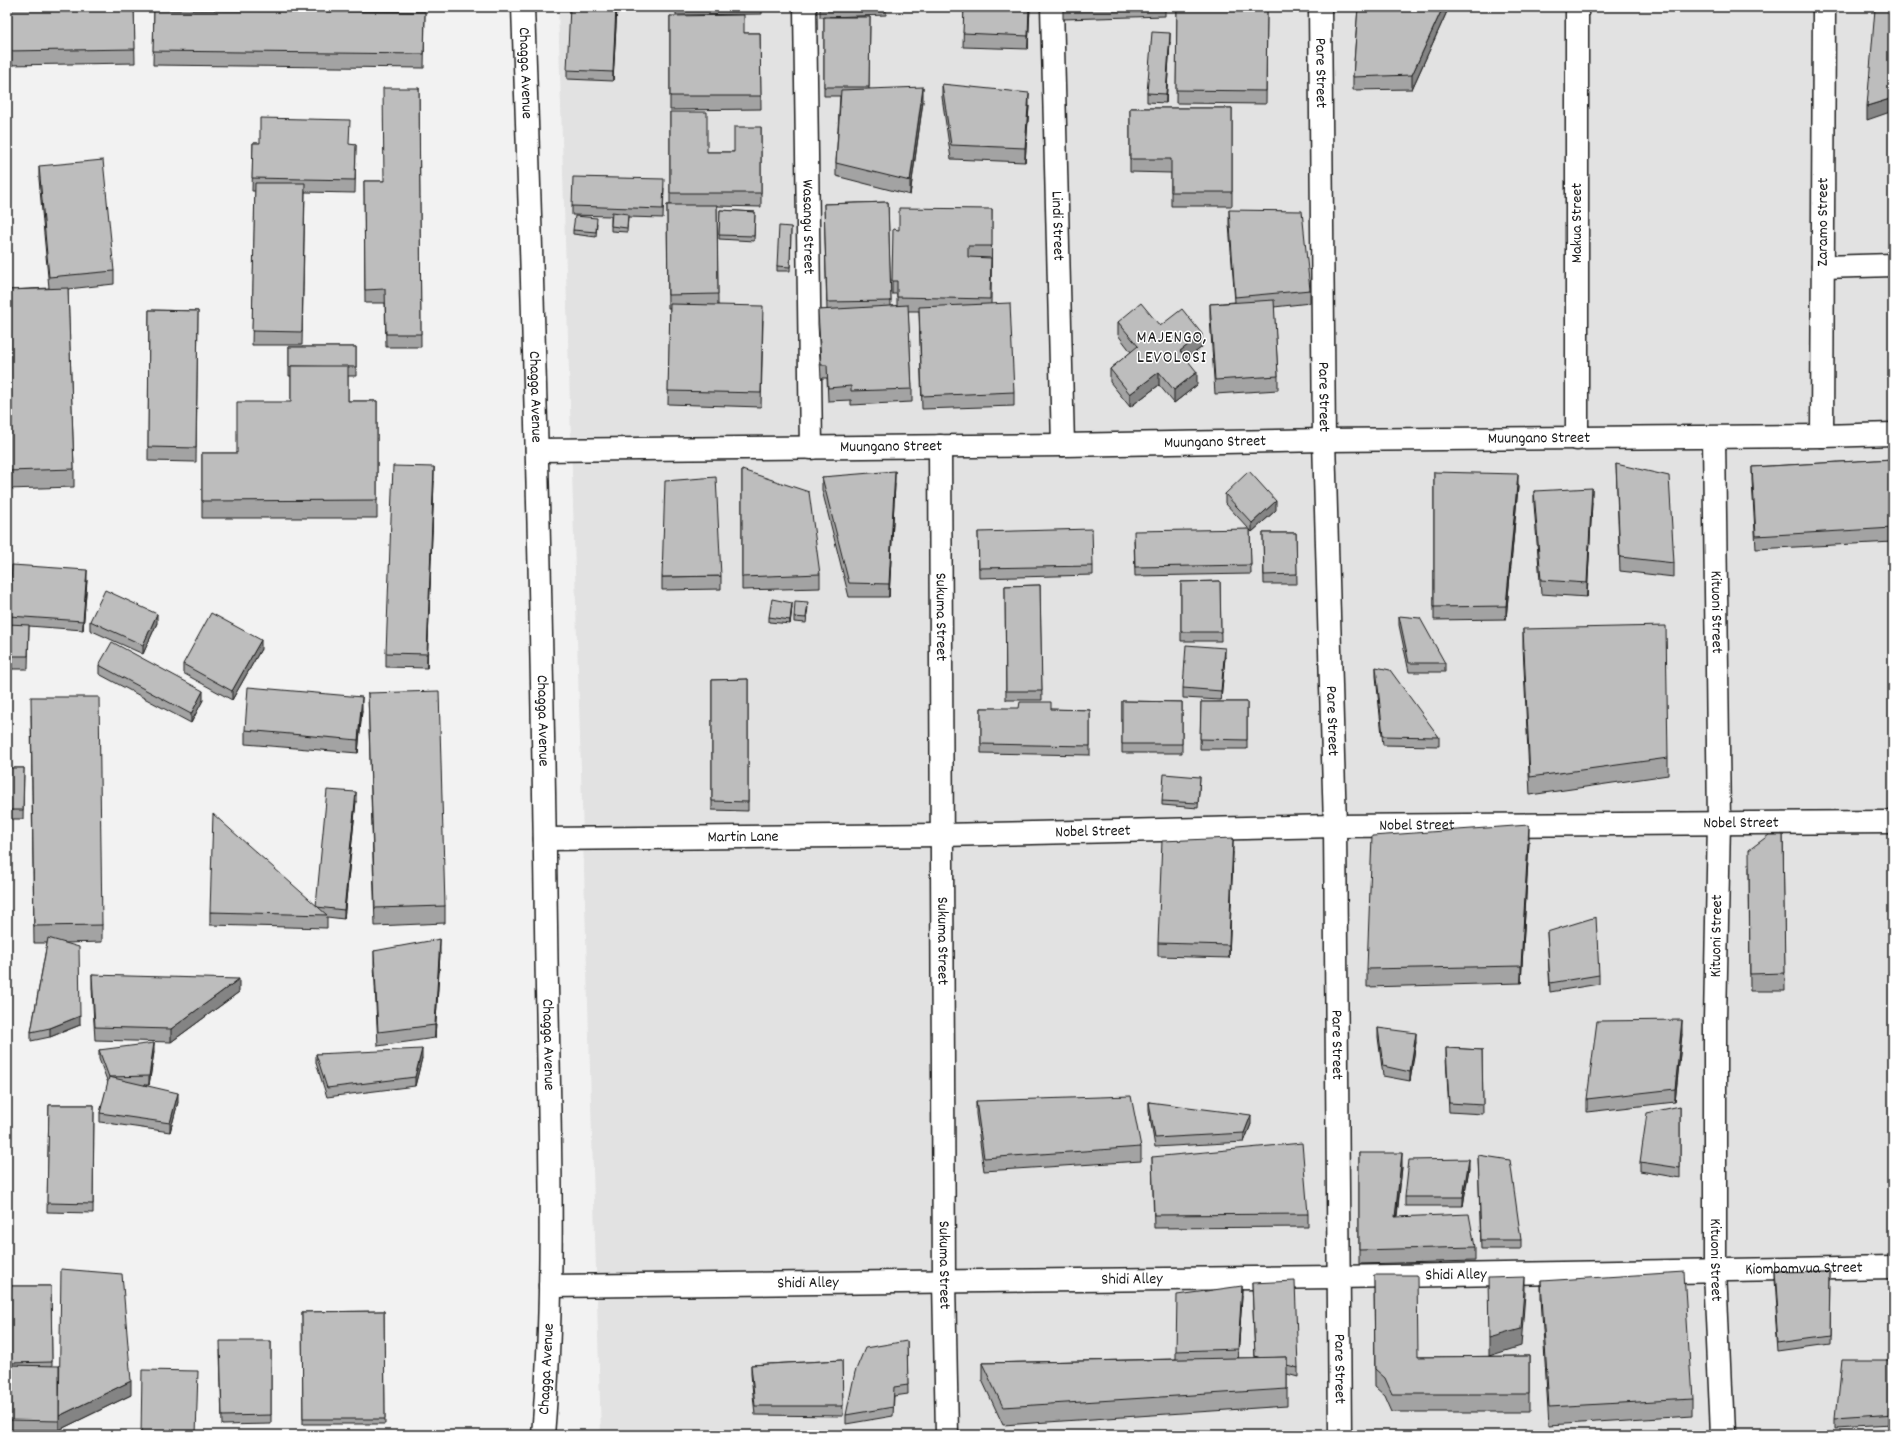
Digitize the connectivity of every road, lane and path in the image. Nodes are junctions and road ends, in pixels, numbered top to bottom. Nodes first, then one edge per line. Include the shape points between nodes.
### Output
1 (523, 7) edge
2 (805, 7) edge
3 (1052, 7) edge
4 (1320, 7) edge
5 (1577, 7) edge
6 (1824, 7) edge
7 (1893, 265) edge
8 (1823, 267) junction
9 (1893, 434) edge
10 (1822, 436) junction
11 (1714, 438) junction
12 (1577, 439) junction
13 (1324, 440) junction
14 (1063, 445) junction
15 (940, 446) junction
16 (811, 448) junction
17 (538, 450) junction
18 (1719, 822) junction
19 (1893, 822) edge
20 (1335, 826) junction
21 (942, 835) junction
22 (544, 839) junction
23 (1893, 1267) edge
24 (1714, 1271) junction
25 (1338, 1277) junction
26 (944, 1282) junction
27 (550, 1286) junction
28 (543, 1435) edge
29 (947, 1435) edge
30 (1340, 1435) edge
31 (1722, 1435) edge

1 - 17 street, Chagga Avenue
2 - 16 street, Wasangu Street
3 - 14 street, Lindi Street
4 - 13 street, Pare Street
5 - 12 street, Makua Street
6 - 8 street, Zaramo Street
7 - 8 street
8 - 10 street, Zaramo Street
9 - 10 street, Muungano Street
10 - 11 street, Muungano Street
11 - 12 street, Muungano Street
11 - 18 street, Kituoni Street
12 - 13 street, Muungano Street
13 - 14 street, Muungano Street
13 - 20 street, Pare Street
14 - 15 street, Muungano Street
15 - 16 street, Muungano Street
15 - 21 street, Sukuma Street
16 - 17 street, Muungano Street
17 - 22 street, Chagga Avenue
18 - 19 street, Nobel Street
18 - 20 street, Nobel Street
18 - 24 street, Kituoni Street
20 - 21 street, Nobel Street
20 - 25 street, Pare Street
21 - 22 street, Martin Lane
21 - 26 street, Sukuma Street
22 - 27 street, Chagga Avenue
23 - 24 street, Kiombamvua Street
24 - 25 street, Shidi Alley
24 - 31 street, Kituoni Street
25 - 26 street, Shidi Alley
25 - 30 street, Pare Street
26 - 27 street, Shidi Alley
26 - 29 street, Sukuma Street
27 - 28 street, Chagga Avenue

